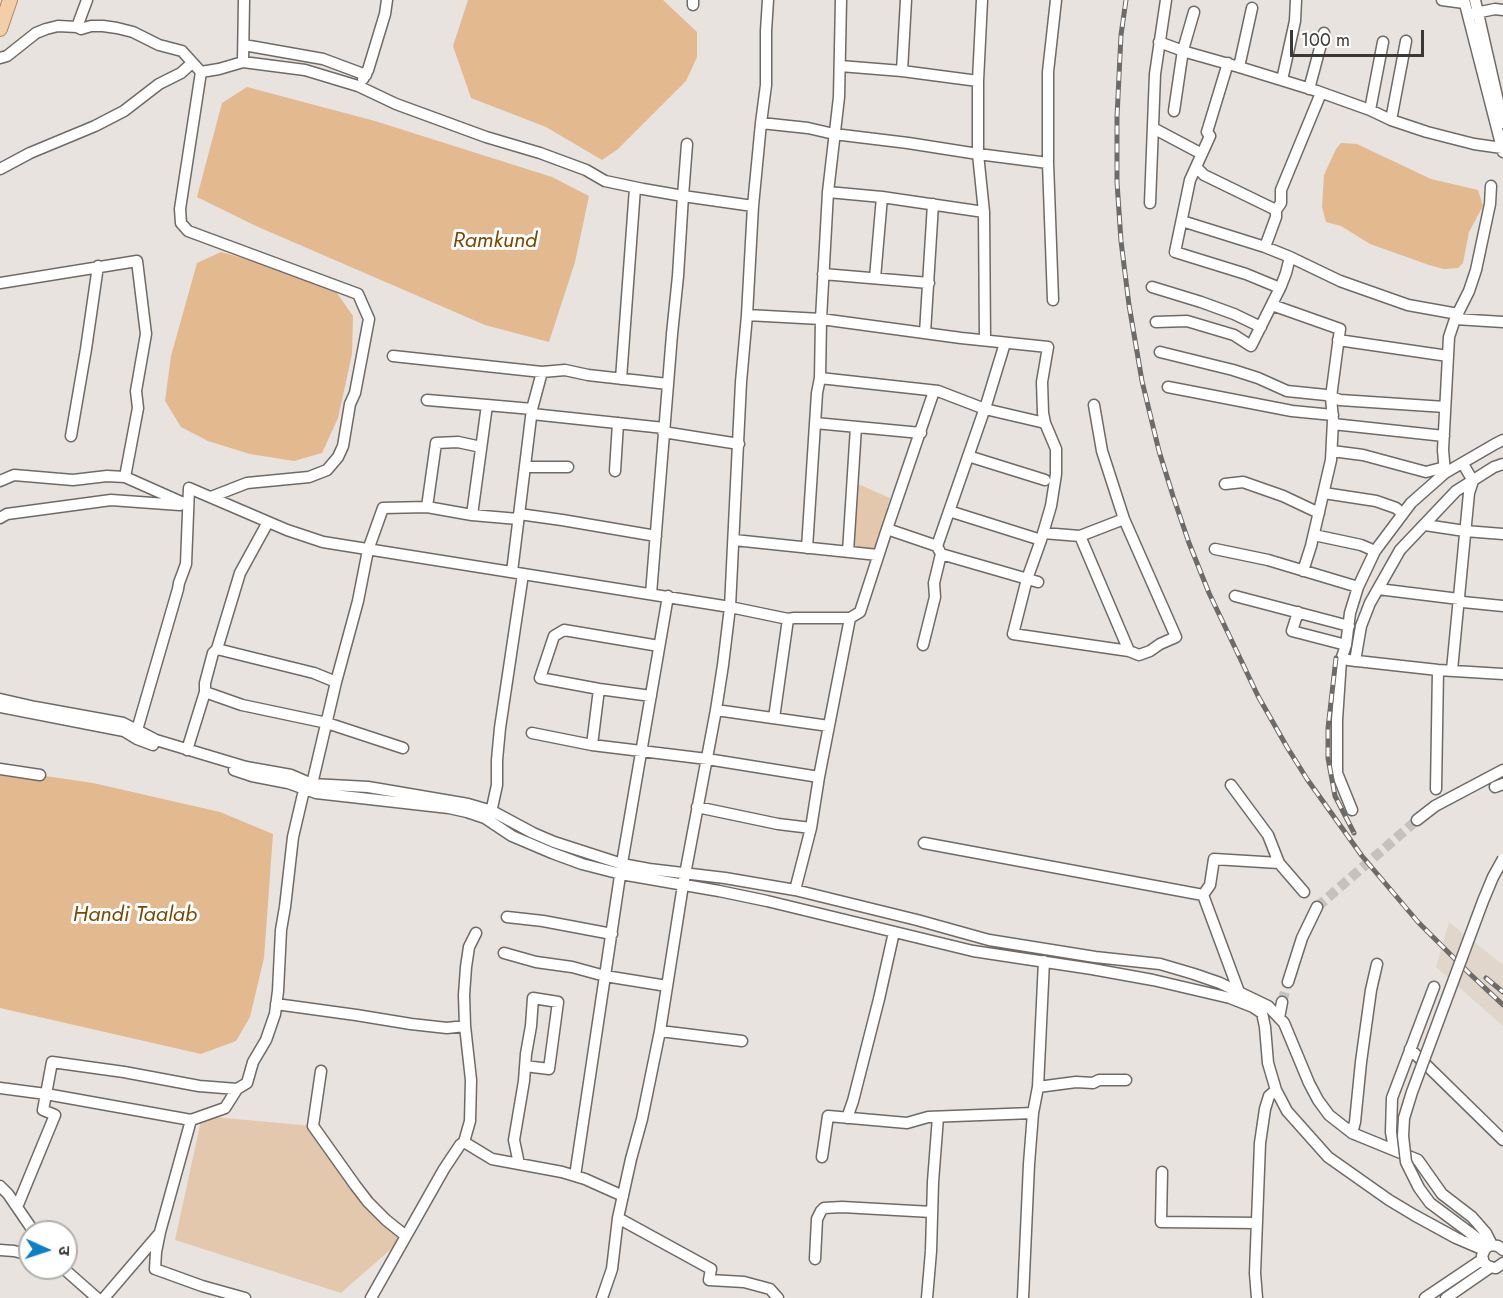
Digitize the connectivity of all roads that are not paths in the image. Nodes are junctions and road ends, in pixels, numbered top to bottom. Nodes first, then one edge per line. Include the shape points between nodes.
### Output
1 (10, 0) edge
2 (87, 0) edge
3 (244, 0) edge
4 (387, 0) edge
5 (768, 0) edge
6 (841, 0) edge
7 (906, 0) edge
8 (982, 0) edge
9 (1056, 0) edge
10 (1166, 0) edge
11 (1296, 0) edge
12 (1442, 0) edge
13 (1468, 1) edge
14 (1252, 8) dead end
15 (1503, 10) edge
16 (1194, 12) dead end
17 (1473, 13) junction
18 (76, 27) junction
19 (0, 30) edge
20 (1324, 33) dead end
21 (1406, 41) dead end
22 (1159, 42) junction
23 (1383, 42) dead end
24 (244, 45) junction
25 (1183, 50) junction
26 (0, 58) edge
27 (243, 62) junction
28 (192, 63) junction
29 (1228, 63) junction
30 (840, 66) junction
31 (1239, 67) junction
32 (902, 71) junction
33 (201, 72) junction
34 (1497, 72) edge
35 (366, 75) junction
36 (1282, 80) junction
37 (978, 81) junction
38 (358, 86) junction
39 (1310, 89) junction
40 (1321, 93) junction
41 (1500, 96) edge
42 (1370, 110) junction
43 (1174, 111) dead end
44 (1391, 120) junction
45 (1503, 120) edge
46 (761, 123) junction
47 (1153, 128) junction
48 (834, 134) junction
49 (687, 144) dead end
50 (1502, 146) edge
51 (978, 154) junction
52 (1202, 154) junction
53 (1047, 163) junction
54 (1196, 167) junction
55 (0, 169) edge
56 (1491, 186) dead end
57 (635, 188) junction
58 (828, 192) junction
59 (683, 196) junction
60 (882, 197) junction
61 (1150, 203) dead end
62 (933, 204) junction
63 (753, 206) junction
64 (1276, 210) junction
65 (984, 212) junction
66 (1182, 221) junction
67 (1265, 246) junction
68 (1290, 257) junction
69 (98, 266) junction
70 (823, 274) junction
71 (874, 278) junction
72 (0, 283) edge
73 (929, 283) junction
74 (1152, 287) dead end
75 (1280, 288) junction
76 (1053, 300) dead end
77 (1272, 304) junction
78 (747, 315) junction
79 (1456, 316) junction
80 (821, 319) junction
81 (1156, 322) dead end
82 (1503, 322) edge
83 (1261, 327) junction
84 (925, 333) junction
85 (985, 340) junction
86 (1338, 340) junction
87 (1005, 343) junction
88 (1160, 352) dead end
89 (393, 356) dead end
90 (1448, 356) junction
91 (542, 372) junction
92 (820, 378) junction
93 (621, 379) junction
94 (668, 384) junction
95 (1167, 387) dead end
96 (934, 391) junction
97 (1331, 397) junction
98 (427, 400) dead end
99 (487, 405) junction
100 (1094, 405) dead end
101 (1445, 407) junction
102 (985, 409) junction
103 (532, 411) junction
104 (1333, 420) junction
105 (618, 423) junction
106 (815, 423) junction
107 (1045, 423) junction
108 (856, 427) junction
109 (664, 430) junction
110 (921, 433) junction
111 (71, 436) dead end
112 (1444, 436) junction
113 (1503, 440) edge
114 (739, 444) junction
115 (482, 447) junction
116 (1332, 451) junction
117 (968, 456) junction
118 (1463, 464) junction
119 (1503, 464) edge
120 (526, 467) junction
121 (568, 467) dead end
122 (1445, 470) junction
123 (615, 471) dead end
124 (1426, 472) junction
125 (125, 477) junction
126 (1045, 480) dead end
127 (0, 481) edge
128 (1473, 481) junction
129 (1225, 484) dead end
130 (1433, 484) junction
131 (1324, 493) junction
132 (211, 497) junction
133 (188, 506) junction
134 (426, 507) junction
135 (949, 511) junction
136 (1319, 513) junction
137 (1403, 514) junction
138 (472, 515) junction
139 (519, 517) junction
140 (0, 518) edge
141 (1124, 519) junction
142 (268, 522) junction
143 (1425, 525) junction
144 (887, 528) junction
145 (1465, 531) junction
146 (1503, 534) edge
147 (1314, 535) junction
148 (656, 536) junction
149 (1042, 536) junction
150 (1080, 536) junction
151 (734, 540) junction
152 (807, 548) junction
153 (1215, 549) dead end
154 (368, 550) junction
155 (939, 550) junction
156 (1375, 551) junction
157 (848, 552) junction
158 (878, 555) junction
159 (1304, 571) junction
160 (518, 573) junction
161 (1032, 581) junction
162 (1358, 587) junction
163 (1378, 589) junction
164 (651, 594) junction
165 (668, 596) junction
166 (1235, 596) dead end
167 (1459, 599) junction
168 (1503, 606) edge
169 (730, 607) junction
170 (1298, 612) junction
171 (850, 618) junction
172 (788, 619) junction
173 (1349, 626) junction
174 (923, 645) dead end
175 (1346, 645) junction
176 (659, 646) junction
177 (216, 649) junction
178 (1129, 651) junction
179 (1341, 660) junction
180 (1355, 661) junction
181 (1438, 670) junction
182 (1452, 670) junction
183 (1503, 674) edge
184 (336, 682) junction
185 (599, 689) junction
186 (205, 692) junction
187 (651, 696) junction
188 (0, 699) edge
189 (0, 707) edge
190 (716, 710) junction
191 (774, 718) junction
192 (327, 723) junction
193 (829, 726) junction
194 (532, 733) dead end
195 (137, 735) junction
196 (592, 745) junction
197 (403, 748) dead end
198 (187, 750) junction
199 (641, 751) junction
200 (707, 759) junction
201 (0, 770) edge
202 (1503, 770) edge
203 (40, 775) dead end
204 (819, 777) junction
205 (1231, 785) dead end
206 (308, 787) junction
207 (1436, 789) dead end
208 (697, 807) junction
209 (1352, 810) dead end
210 (490, 816) junction
211 (1417, 820) tunnel mouth
212 (811, 828) junction
213 (924, 843) dead end
214 (1503, 859) edge
215 (1279, 863) junction
216 (621, 869) junction
217 (685, 873) junction
218 (682, 885) junction
219 (795, 890) junction
220 (1304, 892) dead end
221 (1203, 894) junction
222 (1317, 907) tunnel mouth
223 (507, 917) dead end
224 (894, 932) junction
225 (476, 933) dead end
226 (612, 934) junction
227 (504, 953) dead end
228 (1044, 961) junction
229 (1377, 964) dead end
230 (605, 976) junction
231 (1288, 982) tunnel mouth
232 (668, 986) junction
233 (1434, 987) dead end
234 (1239, 992) junction
235 (1282, 1002) tunnel mouth
236 (276, 1004) junction
237 (1265, 1010) junction
238 (1279, 1018) junction
239 (465, 1026) junction
240 (660, 1031) junction
241 (742, 1041) dead end
242 (1410, 1049) junction
243 (525, 1066) junction
244 (321, 1071) dead end
245 (1126, 1080) dead end
246 (1038, 1087) junction
247 (0, 1088) edge
248 (237, 1089) junction
249 (1276, 1090) junction
250 (46, 1094) junction
251 (1033, 1113) junction
252 (938, 1117) junction
253 (847, 1118) junction
254 (191, 1120) junction
255 (1352, 1133) junction
256 (1503, 1140) edge
257 (464, 1142) junction
258 (1394, 1149) junction
259 (822, 1157) dead end
260 (519, 1164) junction
261 (1162, 1172) dead end
262 (575, 1176) junction
263 (0, 1186) edge
264 (623, 1196) junction
265 (17, 1207) junction
266 (932, 1212) junction
267 (618, 1218) junction
268 (26, 1220) edge
269 (1257, 1223) junction
270 (160, 1232) junction
271 (406, 1236) junction
272 (1503, 1250) edge
273 (0, 1252) edge
274 (18, 1253) edge
275 (815, 1259) dead end
276 (1492, 1259) edge
277 (77, 1280) edge
278 (97, 1298) edge
279 (104, 1298) edge
280 (245, 1298) edge
281 (371, 1298) edge
282 (602, 1298) edge
283 (778, 1298) edge
284 (927, 1298) edge
285 (1023, 1298) edge
286 (1257, 1298) edge
287 (1425, 1298) edge
288 (1446, 1298) edge

1 - 19 main road
2 - 18 street
3 - 24 street
4 - 35 street
5 - 46 street
6 - 30 street
7 - 32 street
8 - 37 street
9 - 53 street via 1048,72
10 - 22 street
11 - 36 street
12 - 13 street
13 - 17 street
14 - 31 street
15 - 17 street
16 - 25 street
17 - 34 street
17 - 50 street
18 - 26 street via 58,26 36,33
18 - 28 street via 104,26 133,32 182,51
20 - 39 street
21 - 44 street
22 - 25 street
22 - 47 street
23 - 42 street
24 - 27 street
24 - 35 street via 323,59
25 - 29 street
25 - 43 street
27 - 33 street
27 - 38 street via 305,70
28 - 33 street
28 - 55 street via 124,111
29 - 31 street
29 - 52 street
30 - 32 street
30 - 48 street
31 - 36 street
32 - 37 street
33 - 132 street via 181,223 188,231 358,294 369,319 344,446 327,471 309,477 247,483
34 - 41 street
35 - 38 street
36 - 39 street
37 - 51 street
38 - 57 street via 396,104 586,170 604,181
39 - 40 street
40 - 42 street
40 - 64 street
41 - 45 street
42 - 44 street
44 - 50 street via 1455,139
46 - 48 street
46 - 63 street
47 - 52 street
47 - 61 street
48 - 51 street
48 - 58 street
49 - 59 street
51 - 53 street
51 - 65 street
52 - 54 street
53 - 76 street
54 - 64 street via 1204,175
54 - 66 street
56 - 79 street via 1476,270
57 - 59 street
57 - 93 street
58 - 60 street
58 - 70 street
59 - 63 street
59 - 94 street
60 - 62 street
60 - 71 street
62 - 65 street
62 - 73 street
63 - 78 street
64 - 67 street
65 - 85 street
66 - 67 street
66 - 75 street via 1175,252
67 - 68 street
68 - 75 street
68 - 79 street via 1408,305
69 - 72 street
69 - 111 street
69 - 125 street via 137,261 146,334
70 - 71 street
70 - 80 street
71 - 73 street
73 - 84 street
74 - 83 street
75 - 77 street
77 - 83 street
77 - 86 street via 1340,329
78 - 80 street
78 - 114 street
79 - 82 street
79 - 90 street
80 - 84 street
80 - 92 street
81 - 83 street via 1187,321 1234,335 1251,346
84 - 85 street
85 - 87 street
86 - 90 street
86 - 97 street
87 - 102 street
87 - 107 street via 1048,347 1042,382
88 - 97 street via 1233,370 1287,391
89 - 91 street
90 - 101 street
91 - 93 street via 565,370
91 - 103 street
92 - 96 street
92 - 106 street
93 - 94 street
94 - 109 street
95 - 104 street
96 - 102 street
96 - 110 street
97 - 101 street
97 - 104 street
98 - 99 street
99 - 103 street
99 - 115 street
100 - 141 street via 1102,451
101 - 112 street
102 - 107 street
102 - 117 street
103 - 105 street
103 - 120 street
104 - 112 street
104 - 116 street
105 - 109 street
105 - 123 street
106 - 108 street
106 - 152 street
107 - 149 street via 1056,449 1056,474
108 - 110 street
108 - 157 street
109 - 114 street
109 - 148 street
110 - 144 street
112 - 122 street
113 - 118 street
114 - 151 street
115 - 134 street via 458,442 436,444
115 - 138 street
116 - 124 street
116 - 131 street
117 - 126 street
117 - 135 street
118 - 122 street
118 - 128 street
119 - 128 street
120 - 121 street
120 - 139 street
122 - 124 street
122 - 130 street
124 - 130 street
125 - 127 street via 73,480 14,476
125 - 133 street
128 - 143 street via 1456,491
128 - 145 street
129 - 136 street via 1243,482
130 - 137 street
131 - 136 street
131 - 137 street via 1376,501
132 - 133 street via 189,488
132 - 142 street
133 - 140 street via 111,500
133 - 195 street via 186,564
134 - 138 street
134 - 154 street via 383,508
135 - 149 street
135 - 155 street
136 - 147 street
137 - 156 street
138 - 139 street
139 - 148 street
139 - 160 street
141 - 150 street
141 - 178 street via 1176,637 1139,655
142 - 154 street via 323,542
142 - 177 street via 240,573
143 - 145 street
143 - 163 street via 1400,550
144 - 155 street
144 - 158 street
145 - 146 street
145 - 167 street
147 - 156 street
147 - 159 street
148 - 164 street
149 - 150 street
149 - 161 street
150 - 178 street
151 - 152 street
151 - 169 street
152 - 157 street
153 - 159 street
154 - 160 street
154 - 184 street
155 - 161 street
155 - 174 street via 935,597
156 - 162 street
157 - 158 street
158 - 171 street via 860,612
159 - 162 street
160 - 164 street
160 - 210 street via 497,784
161 - 178 street via 1013,633
162 - 173 street
163 - 167 street
163 - 180 street via 1360,626
164 - 165 street
165 - 169 street
165 - 176 street
166 - 170 street
167 - 168 street
167 - 182 street
169 - 172 street
169 - 190 street
170 - 173 street
170 - 175 street via 1292,630
171 - 172 street
171 - 193 street
172 - 191 street
173 - 175 street
175 - 179 street
176 - 185 street via 564,630 554,636 540,678
176 - 187 street
177 - 184 street
177 - 186 street
179 - 180 street
179 - 209 street via 1337,773
180 - 181 street
181 - 182 street
181 - 207 street
182 - 183 street
184 - 192 street
185 - 187 street
185 - 196 street
186 - 192 street via 242,705
186 - 198 street
187 - 199 street
188 - 195 street via 123,723
189 - 195 street
190 - 191 street
190 - 200 street
191 - 193 street
192 - 197 street
192 - 206 street
193 - 204 street
194 - 196 street
195 - 198 street
195 - 206 street via 167,751 252,776
196 - 199 street
198 - 206 street via 291,775
199 - 200 street
199 - 216 street
200 - 204 street
200 - 208 street
201 - 203 street
202 - 211 street via 1435,806
204 - 212 street
205 - 215 street via 1268,835
206 - 210 street via 368,787 468,804
206 - 236 street via 293,837
208 - 212 street
208 - 217 street
210 - 216 street
212 - 219 street
213 - 221 street
214 - 276 street, bridge via 1483,900 1412,1092 1403,1136 1407,1162 1419,1188 1430,1203 1469,1232
215 - 220 street
215 - 221 street via 1214,860 1210,885
216 - 217 street
216 - 218 street
216 - 226 street
217 - 218 street
217 - 219 street
218 - 224 street
218 - 232 street
219 - 234 street via 989,940 1160,964
221 - 234 street
222 - 231 street
223 - 226 street
224 - 228 street via 973,951
224 - 253 street
225 - 239 street via 466,967
226 - 230 street
227 - 230 street
228 - 237 street via 1182,987
228 - 246 street
229 - 255 street
230 - 232 street
230 - 262 street
232 - 240 street
233 - 242 street
234 - 237 street
235 - 238 street
236 - 239 street via 411,1024
236 - 248 street via 266,1040 247,1083
237 - 238 street
237 - 249 street via 1268,1064
238 - 255 street via 1318,1100 1329,1115
239 - 257 street via 471,1091 470,1121
240 - 241 street
240 - 264 street
242 - 256 street
242 - 258 street via 1392,1098
243 - 243 street via 549,1068 558,1002 533,998
243 - 260 street via 514,1140
244 - 271 street via 313,1126 368,1202
245 - 246 street
246 - 251 street
247 - 250 street
248 - 250 street via 52,1062
248 - 254 street via 225,1108
249 - 269 street via 1264,1109
249 - 276 street via 1287,1111 1328,1157 1389,1200
250 - 254 street
250 - 265 street via 43,1110 55,1115
251 - 252 street
251 - 285 street
252 - 253 street via 908,1123
252 - 266 street
253 - 259 street via 828,1116
254 - 270 street
255 - 258 street
257 - 260 street via 492,1159
257 - 271 street
258 - 276 street via 1418,1160 1443,1194 1472,1217 1485,1233
260 - 262 street
261 - 269 street via 1161,1222
262 - 264 street
263 - 265 street
264 - 267 street
265 - 268 street
266 - 275 street via 824,1208 817,1220
266 - 284 street
267 - 282 street via 612,1269
267 - 283 street via 711,1269 710,1280 744,1282 770,1289
269 - 286 street
270 - 279 street
270 - 280 street via 155,1269
271 - 281 street
272 - 276 street via 1498,1246
273 - 274 street
276 - 287 street
276 - 288 street
277 - 278 street

